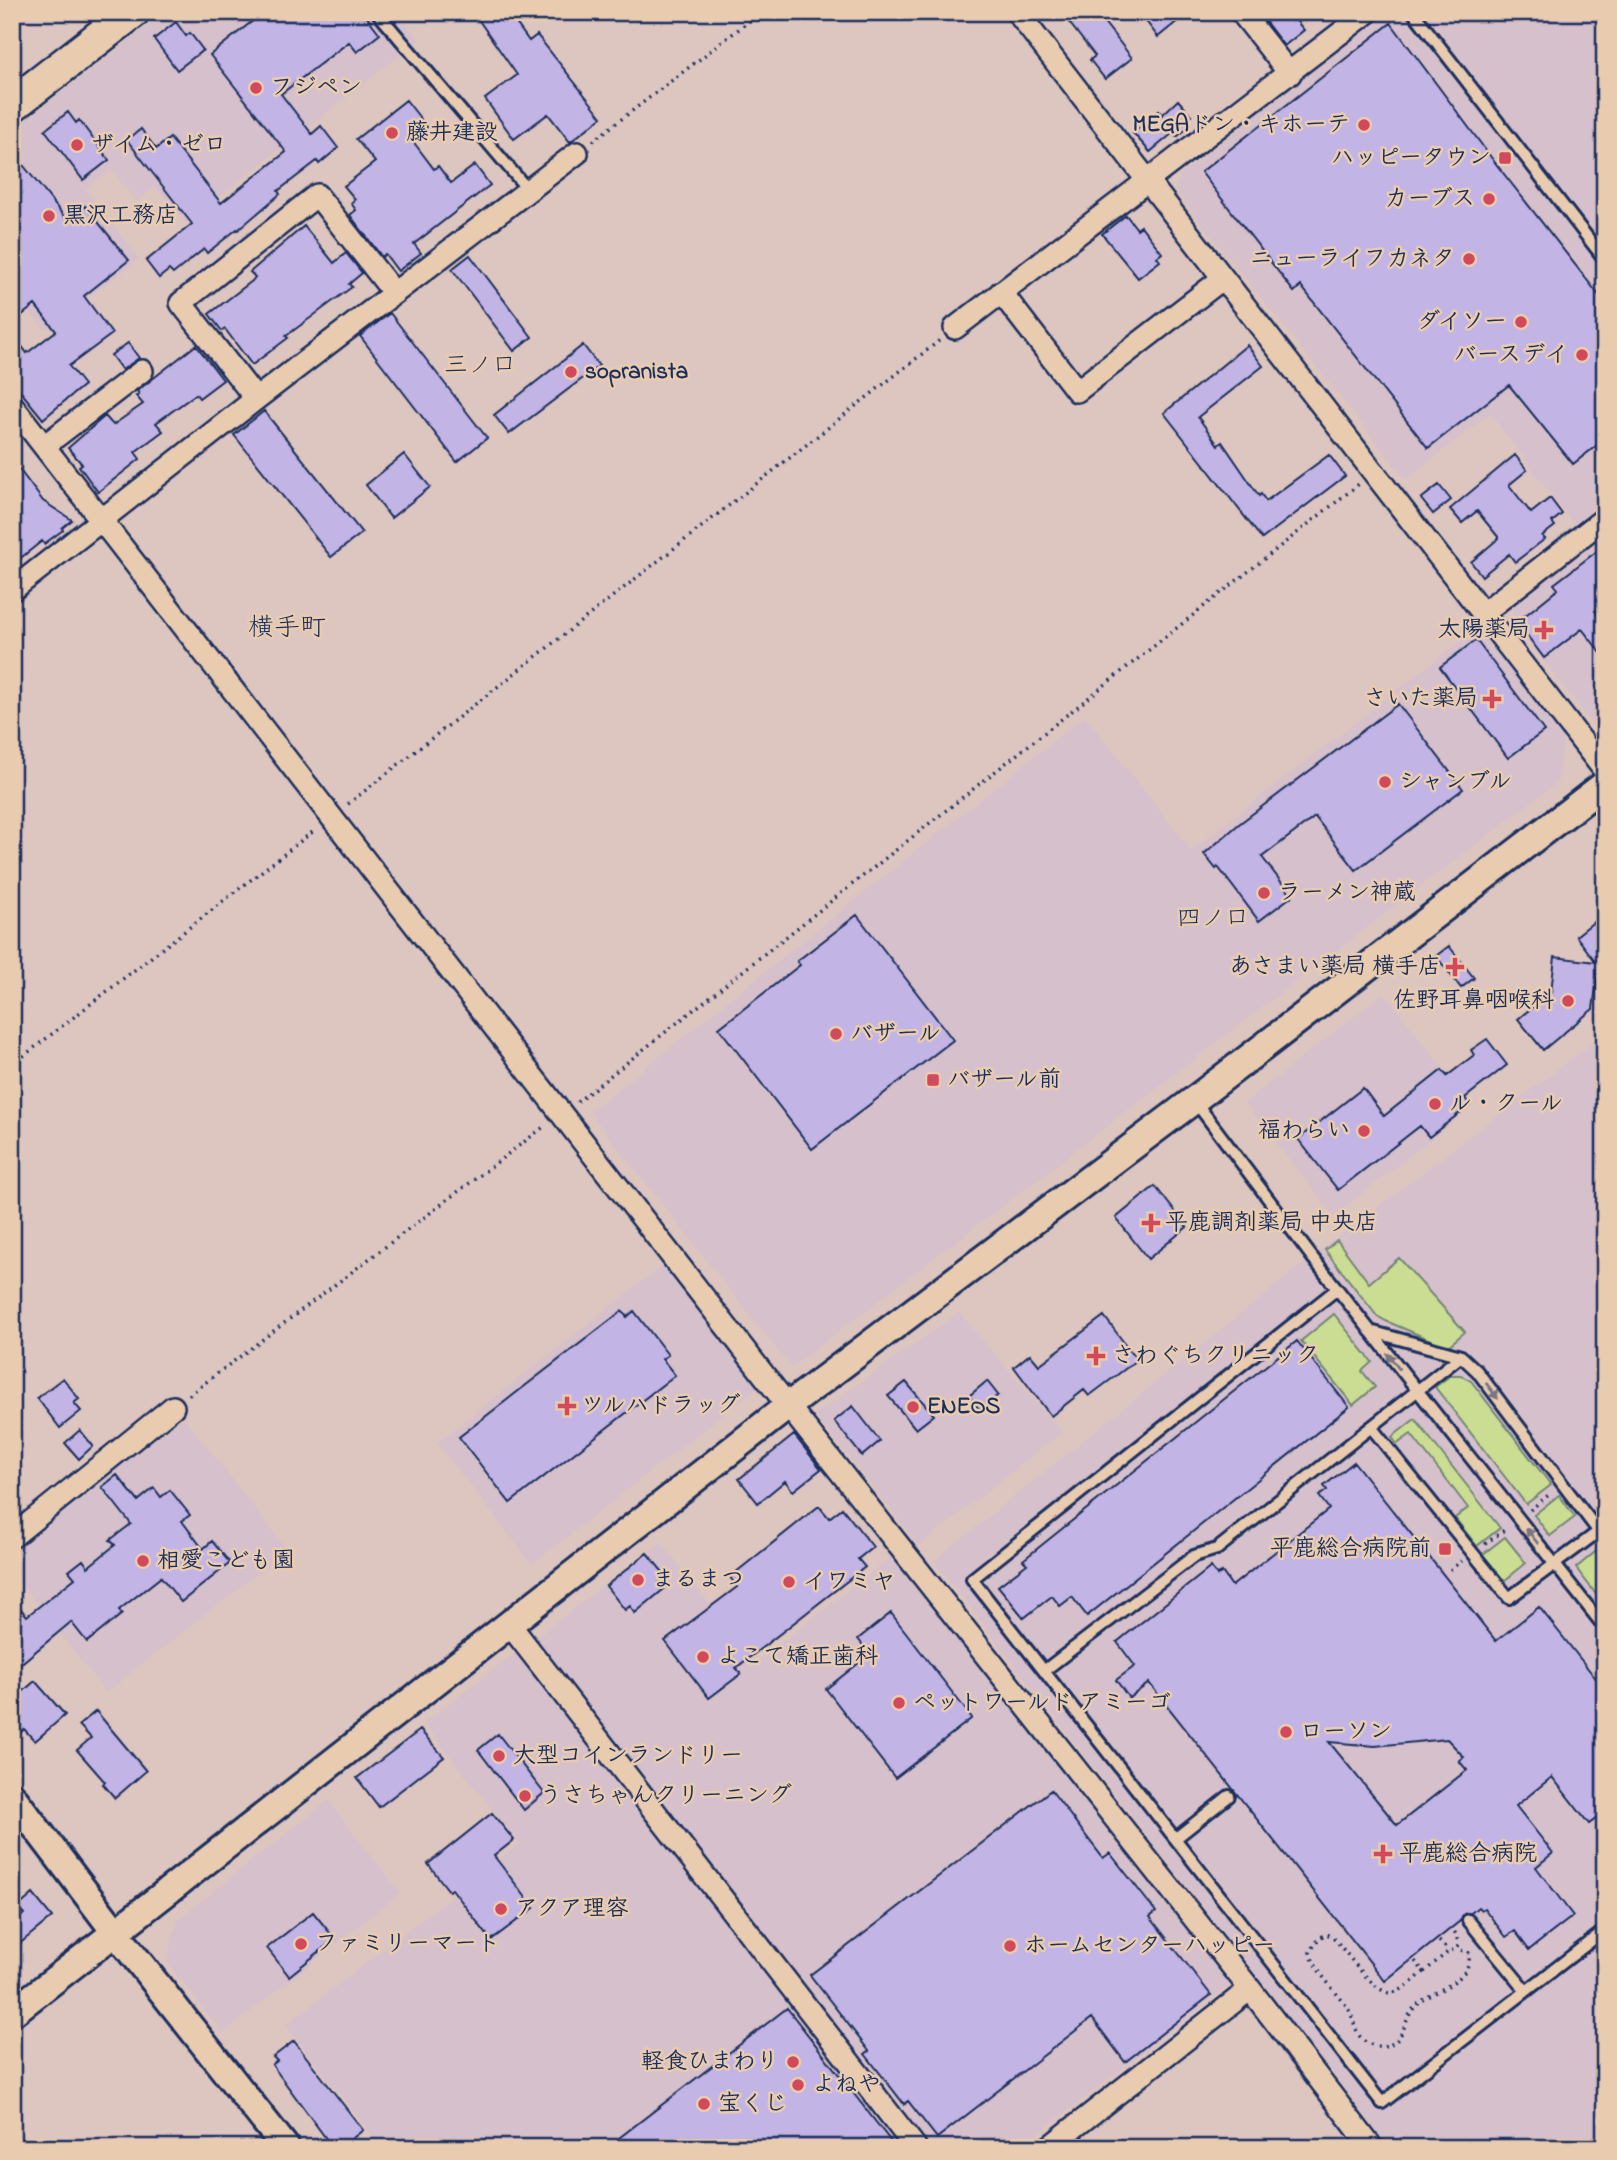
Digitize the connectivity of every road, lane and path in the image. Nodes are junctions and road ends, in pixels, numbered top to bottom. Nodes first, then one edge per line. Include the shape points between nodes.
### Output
1 (132, 12) edge
2 (377, 12) edge
3 (761, 12) edge
4 (1017, 12) edge
5 (1241, 12) edge
6 (1368, 12) edge
7 (1413, 12) edge
8 (1290, 74) junction
9 (12, 105) edge
10 (577, 153) joint
11 (1147, 181) junction
12 (528, 190) junction
13 (1605, 260) edge
14 (1222, 279) junction
15 (1001, 292) junction
16 (394, 293) junction
17 (955, 328) joint
18 (142, 371) dead end
19 (256, 398) junction
20 (12, 405) edge
21 (44, 446) junction
22 (1374, 472) junction
23 (1605, 518) edge
24 (101, 520) junction
25 (12, 590) edge
26 (1483, 612) junction
27 (1605, 771) edge
28 (1605, 784) edge
29 (331, 818) junction
30 (12, 1065) edge
31 (1194, 1100) junction
32 (561, 1114) junction
33 (1337, 1289) junction
34 (1370, 1331) junction
35 (1431, 1348) junction
36 (1461, 1356) junction
37 (1434, 1376) junction
38 (1416, 1390) junction
39 (788, 1406) junction
40 (173, 1407) joint
41 (1371, 1427) junction
42 (1602, 1536) edge
43 (12, 1537) edge
44 (1554, 1565) junction
45 (510, 1625) junction
46 (1605, 1628) edge
47 (1045, 1670) junction
48 (12, 1796) edge
49 (1229, 1796) dead end
50 (1176, 1838) junction
51 (1468, 1920) dead end
52 (1605, 1930) edge
53 (1454, 1931) dead end
54 (116, 1933) junction
55 (1439, 1941) dead end
56 (1458, 1949) junction
57 (1449, 1951) junction
58 (1415, 1961) dead end
59 (1424, 1972) junction
60 (1250, 1989) junction
61 (1526, 1990) junction
62 (12, 2013) edge
63 (286, 2148) edge
64 (916, 2148) edge
65 (1048, 2148) edge
66 (1372, 2148) edge

1 - 9 main road
2 - 12 lane
3 - 10 path
4 - 11 street
5 - 8 street
6 - 8 street
7 - 13 lane
8 - 11 street
10 - 12 street
11 - 14 street
11 - 15 street
12 - 16 street
14 - 15 street via 1077,391
14 - 22 street
15 - 17 street
16 - 19 street
16 - 19 street via 317,195 181,303
17 - 29 path
18 - 21 street
19 - 24 street
20 - 21 street
21 - 24 street
22 - 26 street
22 - 32 path
23 - 26 street
24 - 25 street
24 - 29 street
26 - 27 street
28 - 31 street
29 - 30 path
29 - 32 street
31 - 33 lane
31 - 39 street
32 - 39 street
32 - 40 path
33 - 34 lane
33 - 47 lane via 972,1579
34 - 35 lane
38 -> 34 lane
35 - 36 lane
35 - 37 lane via 1440,1359
36 - 37 lane
36 -> 42 lane
37 - 38 lane
38 - 41 lane
44 -> 38 lane
39 - 45 street
39 - 60 street
40 - 43 street
41 - 44 lane via 1509,1598
41 - 47 lane via 1217,1549 1194,1556
42 - 44 lane
44 - 46 lane
45 - 54 street
45 - 64 street
47 - 50 lane
48 - 54 street
49 - 50 lane
50 - 61 lane via 1382,2103
51 - 61 lane
52 - 61 lane
53 - 56 path
54 - 62 street
54 - 63 street
55 - 57 path
56 - 57 path
56 - 59 path via 1469,1953 1464,1974 1415,2006 1406,2028 1385,2046 1362,2039 1350,2012 1310,1952 1319,1938 1333,1937 1378,1990 1391,1993
57 - 59 path
58 - 59 path
60 - 65 street
60 - 66 street

